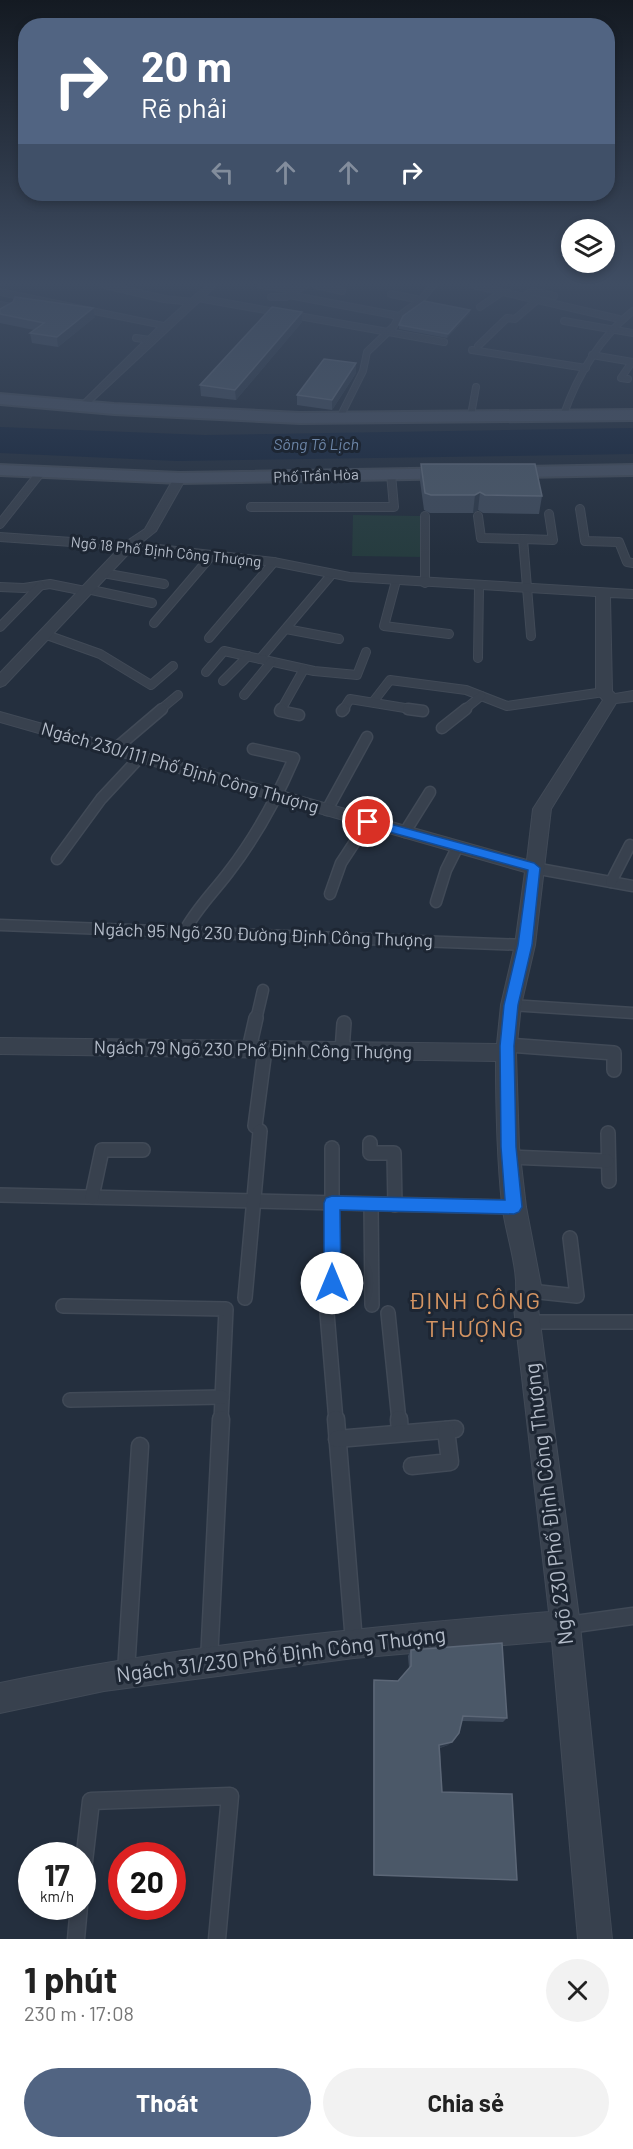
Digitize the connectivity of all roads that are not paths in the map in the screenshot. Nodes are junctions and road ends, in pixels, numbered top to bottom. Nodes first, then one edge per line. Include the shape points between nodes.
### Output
1 (115, 375) edge
2 (361, 375) edge
3 (582, 375) edge
4 (623, 375) edge
5 (628, 379) dead end
6 (476, 387) dead end
7 (0, 399) edge
8 (84, 406) junction
9 (564, 414) junction
10 (471, 415) junction
11 (633, 415) edge
12 (340, 417) junction
13 (0, 470) edge
14 (633, 470) edge
15 (41, 472) junction
16 (391, 474) junction
17 (180, 478) junction
18 (251, 507) dead end
19 (580, 509) dead end
20 (549, 514) dead end
21 (425, 516) edge
22 (478, 516) edge
23 (0, 524) edge
24 (0, 537) edge
25 (523, 539) junction
26 (129, 546) junction
27 (212, 555) junction
28 (274, 562) junction
29 (633, 563) edge
30 (103, 573) junction
31 (332, 574) junction
32 (396, 581) junction
33 (425, 583) junction
34 (164, 584) dead end
35 (40, 585) junction
36 (0, 587) edge
37 (479, 587) junction
38 (86, 590) junction
39 (529, 590) junction
40 (603, 591) junction
41 (633, 594) edge
42 (152, 603) dead end
43 (154, 623) dead end
44 (0, 627) edge
45 (286, 629) junction
46 (44, 634) junction
47 (449, 634) dead end
48 (531, 636) dead end
49 (209, 638) dead end
50 (339, 639) dead end
51 (366, 652) dead end
52 (248, 656) junction
53 (478, 658) dead end
54 (260, 659) junction
55 (272, 662) junction
56 (173, 666) dead end
57 (304, 669) junction
58 (206, 672) dead end
59 (223, 681) dead end
60 (0, 682) edge
61 (178, 695) dead end
62 (244, 695) dead end
63 (481, 696) junction
64 (616, 696) edge
65 (373, 702) junction
66 (342, 711) dead end
67 (423, 711) dead end
68 (299, 715) dead end
69 (0, 717) edge
70 (442, 728) dead end
71 (367, 737) dead end
72 (115, 749) junction
73 (253, 749) dead end
74 (141, 756) junction
75 (430, 792) dead end
76 (278, 796) junction
77 (327, 810) junction
78 (368, 822) junction
79 (405, 832) junction
80 (630, 845) dead end
81 (457, 848) junction
82 (57, 859) dead end
83 (534, 868) junction
84 (611, 882) junction
85 (633, 885) edge
86 (330, 894) dead end
87 (436, 902) dead end
88 (0, 925) edge
89 (184, 932) junction
90 (525, 945) junction
91 (263, 990) dead end
92 (511, 1005) junction
93 (633, 1013) edge
94 (344, 1023) dead end
95 (0, 1046) edge
96 (507, 1049) junction
97 (257, 1050) junction
98 (342, 1051) junction
99 (614, 1070) dead end
100 (608, 1133) dead end
101 (370, 1143) dead end
102 (332, 1148) dead end
103 (143, 1150) dead end
104 (509, 1157) junction
105 (608, 1161) junction
106 (609, 1181) dead end
107 (0, 1195) edge
108 (92, 1197) junction
109 (254, 1201) junction
110 (332, 1203) junction
111 (371, 1204) junction
112 (395, 1205) junction
113 (514, 1207) junction
114 (570, 1238) dead end
115 (530, 1292) junction
116 (245, 1298) dead end
117 (372, 1305) dead end
118 (63, 1306) dead end
119 (388, 1313) dead end
120 (528, 1322) junction
121 (633, 1323) edge
122 (222, 1397) junction
123 (70, 1400) dead end
124 (400, 1433) junction
125 (337, 1439) junction
126 (140, 1446) dead end
127 (412, 1466) dead end
128 (633, 1616) edge
129 (564, 1625) junction
130 (354, 1643) junction
131 (208, 1662) junction
132 (126, 1672) junction
133 (0, 1698) edge
134 (86, 1842) edge
135 (78, 1920) edge
136 (76, 1939) edge
137 (217, 1939) edge
138 (595, 1939) edge

1 - 8 street
2 - 12 lane
3 - 9 lane
4 - 5 lane via 621,378
6 - 10 lane
7 - 8 main road
8 - 12 main road
9 - 10 main road
9 - 11 main road
10 - 12 main road
13 - 15 main road, Phố Trần Hòa
14 - 16 main road, Phố Trần Hòa
15 - 17 main road, Phố Trần Hòa
15 - 23 lane
16 - 17 main road, Phố Trần Hòa
16 - 18 lane via 394,507
17 - 26 street via 150,531
19 - 29 lane via 585,541 620,542 627,562
20 - 25 lane via 553,540
21 - 33 lane
22 - 25 lane via 481,538
24 - 26 lane, Ngõ 18 Phố Định Công Thượng
25 - 39 lane
26 - 27 street, Ngõ 18 Phố Định Công Thượng
26 - 30 street
27 - 28 street, Ngõ 18 Phố Định Công Thượng
27 - 43 lane
28 - 31 street, Ngõ 18 Phố Định Công Thượng
28 - 49 lane
30 - 34 lane
30 - 38 street
31 - 32 street, Ngõ 18 Phố Định Công Thượng
31 - 45 lane
32 - 33 street, Ngõ 18 Phố Định Công Thượng
32 - 47 lane via 384,626
33 - 37 street, Ngõ 18 Phố Định Công Thượng
35 - 36 lane
35 - 38 lane
35 - 44 lane
37 - 39 street, Ngõ 18 Phố Định Công Thượng
37 - 53 lane
38 - 42 lane
38 - 46 street
39 - 40 street, Ngõ 18 Phố Định Công Thượng
39 - 48 lane
40 - 41 street, Ngõ 18 Phố Định Công Thượng
40 - 64 street
45 - 50 lane
45 - 54 lane
46 - 56 lane via 101,652 152,685
46 - 60 street
51 - 57 lane via 357,675
52 - 54 lane
52 - 58 lane via 224,651
52 - 59 lane
54 - 55 lane
55 - 57 lane
55 - 62 lane
57 - 68 lane via 280,711
61 - 72 lane
63 - 64 lane via 507,706
63 - 65 lane via 466,690 390,680
63 - 70 lane
64 - 83 street, Ngõ 230 Phố Định Công Thượng via 542,809
65 - 66 lane via 350,699
65 - 67 lane
69 - 72 street, Ngách 230/111 Phố Định Công Thượng
71 - 77 lane
72 - 74 street, Ngách 230/111 Phố Định Công Thượng
73 - 76 lane via 294,758
74 - 76 street, Ngách 230/111 Phố Định Công Thượng
74 - 82 lane via 101,799
75 - 79 lane
76 - 77 street, Ngách 230/111 Phố Định Công Thượng
76 - 89 lane via 228,873 196,909
77 - 78 street, Ngách 230/111 Phố Định Công Thượng
78 - 79 street, Ngách 230/111 Phố Định Công Thượng
78 - 86 lane via 341,863
79 - 81 street, Ngách 230/111 Phố Định Công Thượng
80 - 84 lane
81 - 83 street, Ngách 230/111 Phố Định Công Thượng
81 - 87 lane
83 - 84 lane
83 - 90 street, Ngõ 230 Phố Định Công Thượng
84 - 85 lane
88 - 89 lane, Ngách 95 Ngõ 230 Đường Định Công Thượng
89 - 90 lane, Ngách 95 Ngõ 230 Đường Định Công Thượng
90 - 92 street, Ngõ 230 Phố Định Công Thượng
91 - 97 lane
92 - 93 lane
92 - 96 street, Ngõ 230 Phố Định Công Thượng
94 - 98 lane
95 - 97 street, Ngách 79 Ngõ 230 Phố Định Công Thượng
96 - 98 street, Ngách 79 Ngõ 230 Phố Định Công Thượng
96 - 99 lane via 614,1053
96 - 104 street, Ngõ 230 Phố Định Công Thượng
97 - 98 street, Ngách 79 Ngõ 230 Phố Định Công Thượng
97 - 109 lane
100 - 105 lane
101 - 112 lane via 370,1153 394,1153
102 - 110 lane
103 - 108 lane via 102,1150
104 - 105 lane
104 - 113 street, Ngõ 230 Phố Định Công Thượng
105 - 106 lane
107 - 108 lane
108 - 109 lane
109 - 110 lane
109 - 116 lane
110 - 111 lane
110 - 125 lane via 329,1308
111 - 112 lane
111 - 117 lane
112 - 113 lane
113 - 115 street, Ngõ 230 Phố Định Công Thượng
114 - 115 lane via 577,1296
115 - 120 street, Ngõ 230 Phố Định Công Thượng
118 - 122 lane via 226,1309
119 - 124 lane
120 - 121 lane
120 - 129 street, Ngõ 230 Phố Định Công Thượng
122 - 123 lane
122 - 131 lane
124 - 125 lane
124 - 127 lane via 450,1429 450,1462
125 - 130 lane
126 - 132 lane
128 - 129 lane
129 - 130 street, Ngách 31/230 Phố Định Công Thượng
129 - 138 street, Ngõ 230 Phố Định Công Thượng
130 - 131 street, Ngách 31/230 Phố Định Công Thượng
131 - 132 street, Ngách 31/230 Phố Định Công Thượng
132 - 133 street, Ngách 31/230 Phố Định Công Thượng
134 - 137 lane via 91,1801 230,1796
135 - 136 lane

